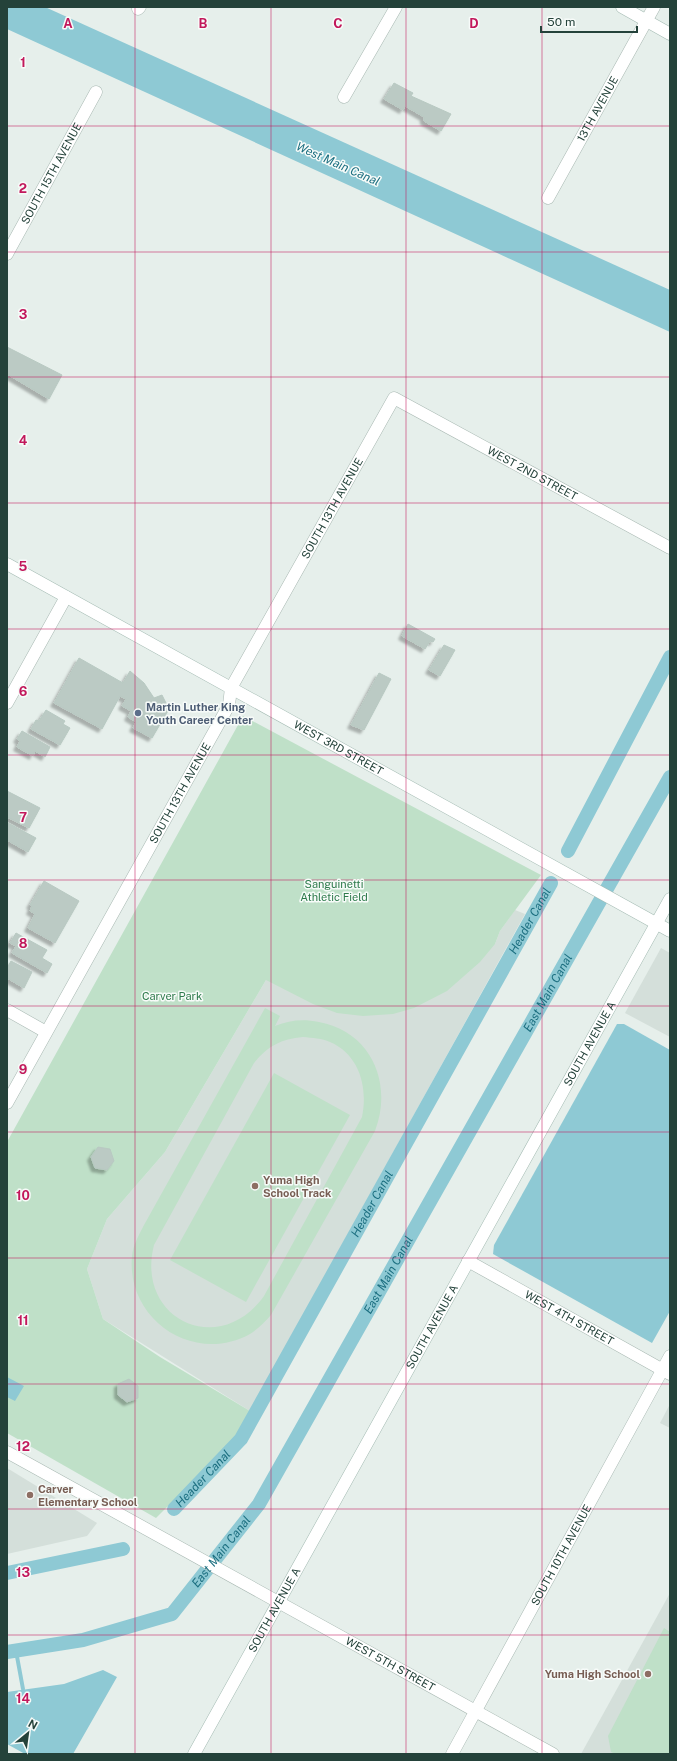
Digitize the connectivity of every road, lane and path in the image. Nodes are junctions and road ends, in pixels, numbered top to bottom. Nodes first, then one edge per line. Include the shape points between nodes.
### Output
1 (396, 7) edge
2 (622, 7) edge
3 (654, 7) edge
4 (646, 21) junction
5 (670, 34) edge
6 (96, 92) dead end
7 (344, 98) dead end
8 (548, 198) dead end
9 (7, 254) edge
10 (394, 398) joint
11 (670, 548) edge
12 (7, 564) edge
13 (66, 597) junction
14 (231, 688) junction
15 (7, 703) edge
16 (670, 899) edge
17 (656, 924) junction
18 (670, 931) edge
19 (7, 1010) edge
20 (46, 1032) junction
21 (7, 1103) edge
22 (468, 1261) junction
23 (670, 1356) edge
24 (666, 1372) edge
25 (7, 1452) edge
26 (278, 1602) junction
27 (476, 1710) junction
28 (194, 1754) edge
29 (452, 1754) edge
30 (553, 1754) edge

1 - 7 street
2 - 4 street
3 - 4 street, 13TH AVENUE
4 - 5 street
4 - 8 street, 13TH AVENUE
6 - 9 street, SOUTH 15TH AVENUE
10 - 11 street, WEST 2ND STREET
10 - 14 street, SOUTH 13TH AVENUE
12 - 13 street, WEST 3RD STREET
13 - 14 street, WEST 3RD STREET
13 - 15 street
14 - 17 street, WEST 3RD STREET
14 - 20 street, SOUTH 13TH AVENUE via 229,705
16 - 17 street, SOUTH AVENUE A
17 - 18 street, WEST 3RD STREET
17 - 22 street, SOUTH AVENUE A
19 - 20 street
20 - 21 street, SOUTH 13TH AVENUE
22 - 24 street, WEST 4TH STREET
22 - 26 street, SOUTH AVENUE A
23 - 24 street, SOUTH 10TH AVENUE
24 - 27 street, SOUTH 10TH AVENUE
25 - 26 street, WEST 5TH STREET
26 - 27 street, WEST 5TH STREET
26 - 28 street, SOUTH AVENUE A
27 - 29 street, SOUTH 10TH AVENUE
27 - 30 street, WEST 5TH STREET

